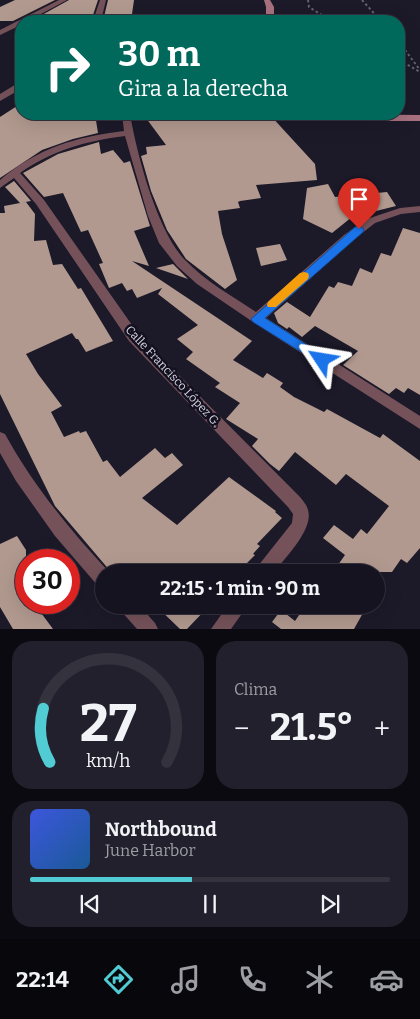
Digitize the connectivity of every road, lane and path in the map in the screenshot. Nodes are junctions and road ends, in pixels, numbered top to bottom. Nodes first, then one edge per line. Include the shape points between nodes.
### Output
1 (64, 0) edge
2 (103, 0) edge
3 (267, 0) edge
4 (308, 0) edge
5 (362, 0) edge
6 (35, 15) edge
7 (99, 15) edge
8 (270, 15) edge
9 (322, 15) edge
10 (376, 15) edge
11 (15, 26) edge
12 (0, 33) edge
13 (405, 50) edge
14 (405, 63) edge
15 (420, 71) edge
16 (15, 89) edge
17 (0, 98) edge
18 (405, 118) edge
19 (420, 118) edge
20 (127, 120) edge
21 (129, 133) junction
22 (14, 172) junction
23 (0, 185) edge
24 (420, 209) edge
25 (257, 319) junction
26 (420, 423) edge
27 (0, 438) edge
28 (270, 564) edge
29 (95, 570) edge
30 (135, 614) edge
31 (232, 614) edge
32 (149, 629) edge
33 (220, 629) edge

1 - 6 street
2 - 7 street
3 - 8 street
4 - 9 path via 309,7
5 - 10 path
11 - 12 street
13 - 15 path
14 - 15 path
16 - 17 street
18 - 19 street
20 - 21 street
21 - 22 street via 62,145
21 - 25 street via 153,216 165,243 201,281
22 - 23 street
22 - 28 street, Calle Francisco López G. via 40,202 134,338 301,512 298,528
24 - 25 street via 400,211 370,221
25 - 26 street
27 - 29 street via 67,539
30 - 32 street
31 - 33 street

